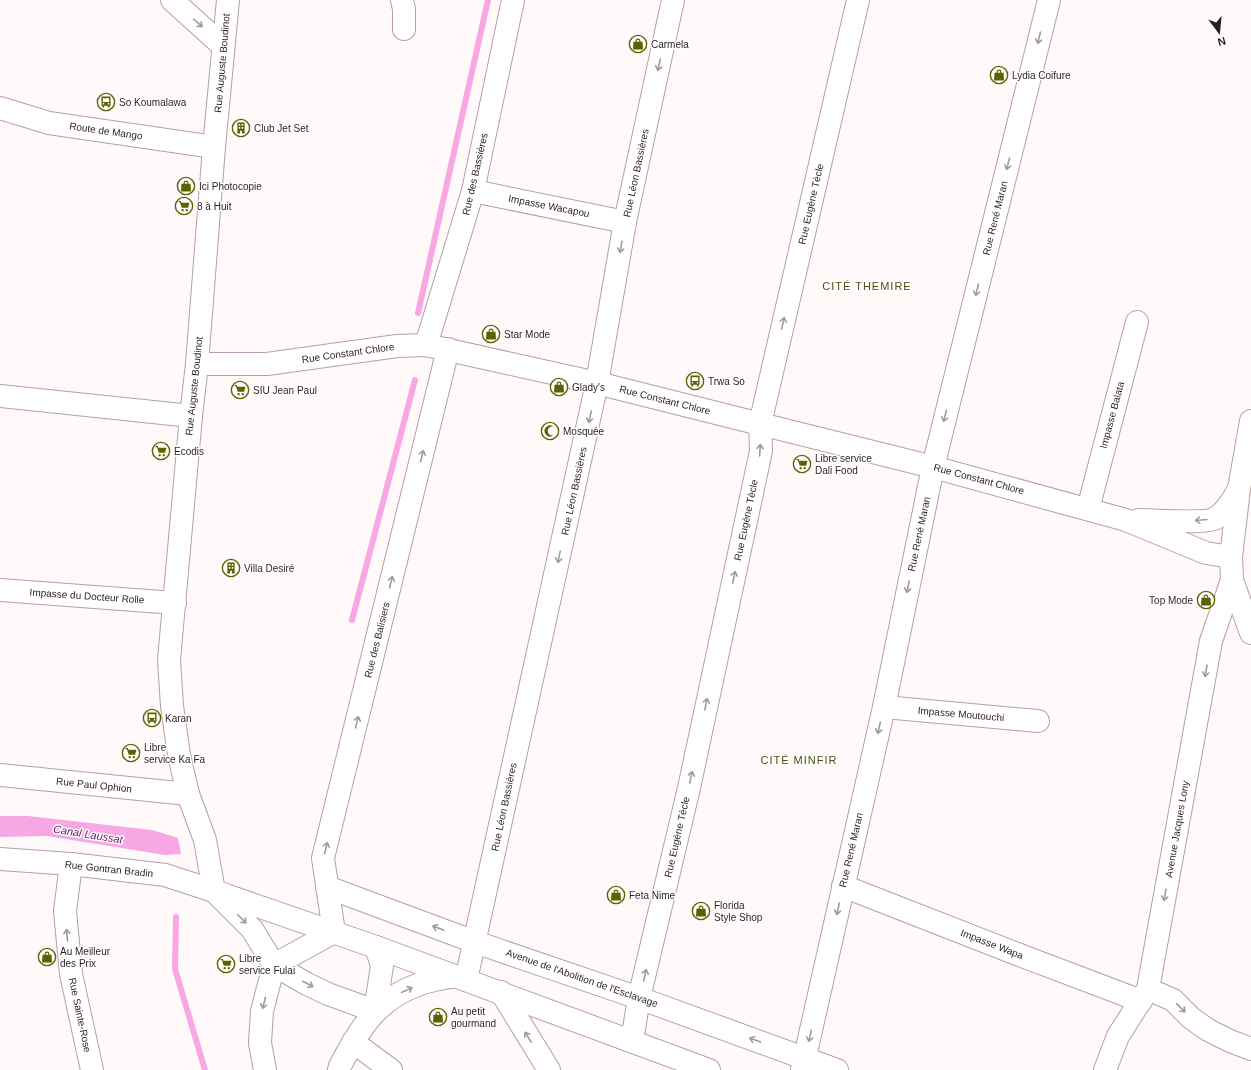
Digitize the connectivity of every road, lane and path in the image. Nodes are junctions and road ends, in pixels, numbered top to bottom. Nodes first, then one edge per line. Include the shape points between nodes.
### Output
1 (172, 0) edge
2 (228, 0) edge
3 (402, 0) edge
4 (513, 0) edge
5 (673, 0) edge
6 (858, 0) edge
7 (1049, 0) edge
8 (404, 29) dead end
9 (223, 46) junction
10 (0, 108) edge
11 (214, 147) junction
12 (473, 191) junction
13 (626, 222) junction
14 (1137, 322) dead end
15 (426, 345) junction
16 (448, 349) junction
17 (197, 364) junction
18 (597, 383) junction
19 (0, 396) edge
20 (191, 416) junction
21 (1251, 421) edge
22 (760, 424) junction
23 (933, 466) junction
24 (1239, 489) junction
25 (1088, 509) junction
26 (1126, 520) junction
27 (1232, 557) junction
28 (1232, 580) junction
29 (0, 590) edge
30 (175, 603) junction
31 (1251, 633) edge
32 (1251, 640) edge
33 (1211, 641) junction
34 (884, 707) junction
35 (1038, 721) dead end
36 (0, 775) edge
37 (188, 794) junction
38 (0, 860) edge
39 (71, 864) junction
40 (843, 886) junction
41 (327, 887) junction
42 (214, 892) junction
43 (334, 932) junction
44 (475, 942) junction
45 (376, 947) junction
46 (274, 965) junction
47 (461, 978) junction
48 (501, 992) junction
49 (1145, 995) junction
50 (639, 998) junction
51 (375, 1011) junction
52 (628, 1040) junction
53 (353, 1042) junction
54 (1251, 1049) edge
55 (804, 1064) edge
56 (92, 1070) edge
57 (265, 1070) edge
58 (339, 1070) edge
59 (391, 1070) edge
60 (549, 1070) edge
61 (709, 1070) edge
62 (837, 1070) edge
63 (1105, 1070) edge

1 -> 9 street
2 - 9 street, Rue Auguste Boudinot
3 - 8 street
4 - 12 street, Rue des Bassières
5 -> 13 street, Rue Léon Bassières
22 -> 6 street, Rue Eugène Tècle
7 -> 23 street, Rue René Maran
9 - 11 street, Rue Auguste Boudinot
10 - 11 street, Route de Mango via 49,123
11 - 17 street, Rue Auguste Boudinot
12 - 13 street, Impasse Wacapou
12 - 15 street, Rue des Bassières
13 -> 18 street, Rue Léon Bassières
14 - 25 street, Impasse Balata
15 - 16 street, Rue Constant Chlore
15 - 17 street, Rue Constant Chlore via 397,346 267,364
16 - 18 street, Rue Constant Chlore
41 -> 16 street, Rue des Balisiers via 324,858
17 - 20 street, Rue Auguste Boudinot
18 - 22 street, Rue Constant Chlore
18 -> 44 street, Rue Léon Bassières
19 - 20 street
20 - 30 street, Rue Auguste Boudinot
21 - 24 street
22 - 23 street, Rue Constant Chlore
50 -> 22 street, Rue Eugène Tècle via 689,788 761,451
23 - 25 street, Rue Constant Chlore
23 -> 34 street, Rue René Maran
24 -> 26 street, Rue Constant Chlore via 1226,511 1214,519
24 - 27 street
25 - 26 street, Rue Constant Chlore
26 - 27 street, Rue Constant Chlore via 1206,553
27 - 28 street
28 - 31 street
28 - 33 street, Avenue Jacques Lony
29 - 30 street, Impasse du Docteur Rolle
30 - 37 street, Rue Auguste Boudinot via 169,660 172,706 179,756
32 - 33 street via 1239,630 1231,628 1223,629
33 -> 49 street, Avenue Jacques Lony
34 - 35 street, Impasse Moutouchi
34 -> 40 street, Rue René Maran
36 - 37 street, Rue Paul Ophion
37 - 42 street, Rue Auguste Boudinot via 205,840
38 - 39 street, Rue Gontran Bradin
39 - 42 street, Rue Gontran Bradin via 165,875
56 -> 39 street, Rue Sainte-Rose via 71,974 65,911
40 - 49 street, Impasse Wapa via 1009,952
40 -> 55 street, Rue René Maran
41 - 43 street, Rue des Balisiers
44 -> 41 street, Avenue de l'Abolition de l'Esclavage
42 - 43 street
42 -> 46 street via 252,929
43 - 45 street
43 - 46 street
44 - 47 street, Rue Léon Bassières
44 - 50 street, Avenue de l'Abolition de l'Esclavage
45 - 47 street
45 - 51 street via 382,966
46 -> 51 street via 328,994
46 -> 57 street via 262,1011 260,1043
47 - 48 street
51 -> 47 street via 393,997 420,984
48 - 52 street
60 -> 48 street
49 -> 54 street, Impasse Wapa via 1173,1000 1208,1030
49 - 63 street, Avenue Jacques Lony via 1118,1036
50 - 52 street, Rue Eugène Tècle via 634,1029
55 -> 50 street, Avenue de l'Abolition de l'Esclavage
51 - 53 street
52 - 61 street
53 - 58 street
53 - 59 street
55 - 62 street, Avenue de l'Abolition de l'Esclavage

